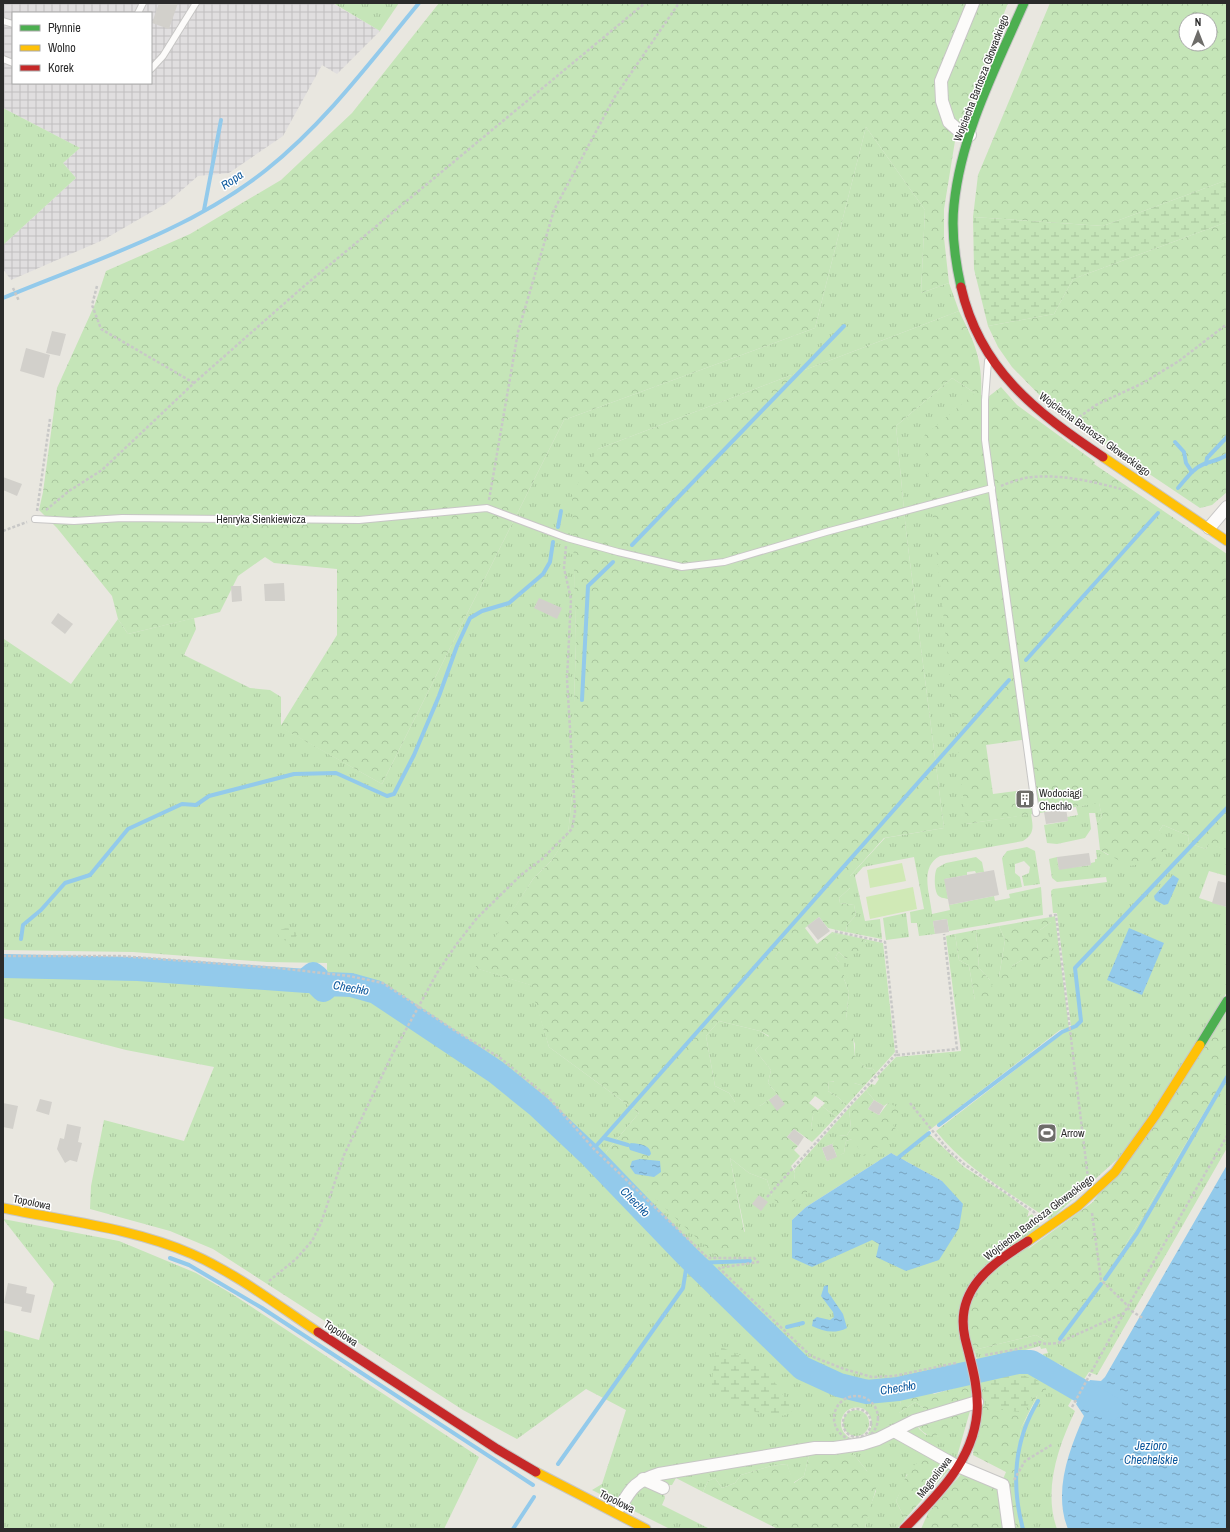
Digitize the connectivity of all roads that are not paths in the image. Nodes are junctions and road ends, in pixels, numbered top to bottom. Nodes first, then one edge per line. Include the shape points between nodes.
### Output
1 (143, 3) edge
2 (196, 3) edge
3 (972, 3) edge
4 (1024, 3) edge
5 (138, 12) edge
6 (152, 68) edge
7 (970, 134) junction
8 (989, 354) junction
9 (992, 488) junction
10 (1227, 507) edge
11 (35, 519) road end
12 (1209, 528) junction
13 (1227, 540) edge
14 (1036, 813) dead end
15 (1227, 1001) edge
16 (3, 1208) edge
17 (972, 1362) joint
18 (977, 1402) junction
19 (894, 1431) junction
20 (960, 1466) junction
21 (643, 1479) junction
22 (663, 1488) dead end
23 (621, 1506) dead end
24 (646, 1529) edge
25 (904, 1529) edge
26 (1009, 1529) edge

1 - 5 lane
2 - 6 lane via 163,56
3 - 7 street via 940,82 942,101 949,122 958,130
4 - 7 street, Wojciecha Bartosza Głowackiego
7 - 8 street, Wojciecha Bartosza Głowackiego via 958,179 953,211 953,238 964,298
8 - 9 lane via 985,440
8 - 12 street, Wojciecha Bartosza Głowackiego via 1004,377 1022,397 1048,418
9 - 11 lane, Henryka Sienkiewicza via 724,562 682,567 567,538 487,508 359,520
9 - 14 lane
10 - 12 street
12 - 13 street, Wojciecha Bartosza Głowackiego
15 - 17 street, Wojciecha Bartosza Głowackiego via 1166,1100 1111,1176 1044,1230 1000,1260 972,1289 966,1300 963,1316 963,1334
16 - 24 street, Topolowa via 166,1245 205,1260 497,1449 556,1484
17 - 18 street, Magnoliowa
18 - 19 street via 914,1420
18 - 20 street, Magnoliowa via 971,1445
19 - 20 street
19 - 21 street via 851,1447 815,1448 673,1471
20 - 25 street, Magnoliowa
20 - 26 street via 1003,1485
21 - 22 street
21 - 23 street via 634,1484

